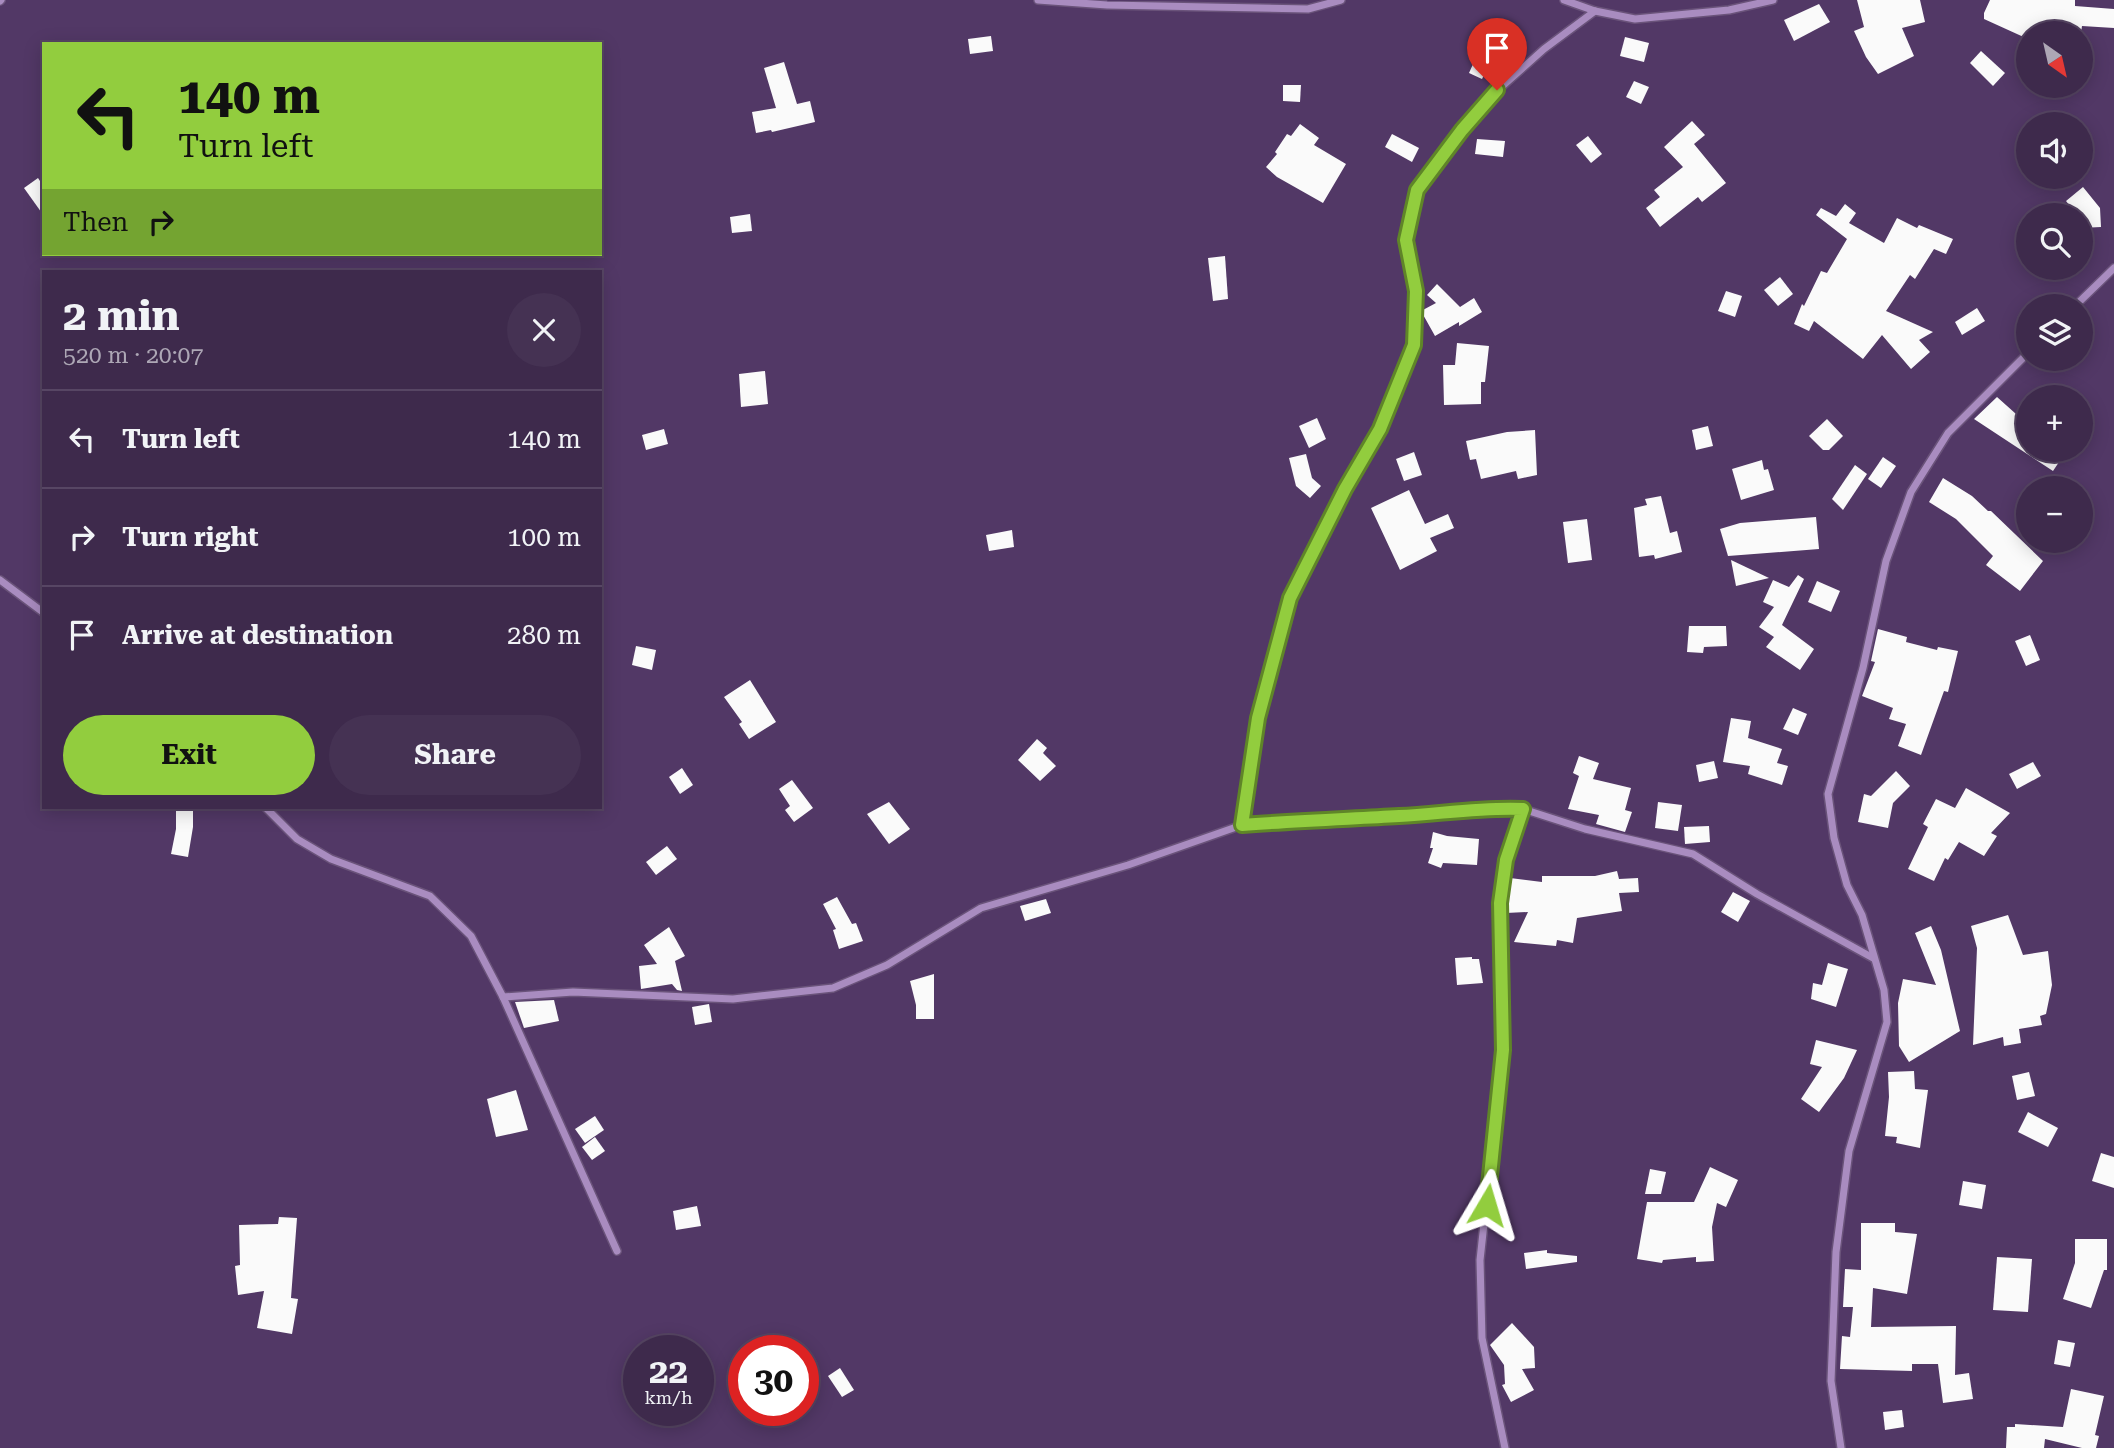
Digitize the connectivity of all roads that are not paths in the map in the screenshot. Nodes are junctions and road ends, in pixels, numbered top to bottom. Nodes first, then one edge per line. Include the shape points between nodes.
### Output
1 (1038, 0) edge
2 (1341, 0) edge
3 (1564, 0) edge
4 (1773, 0) edge
5 (1595, 11) junction
6 (2114, 268) edge
7 (2087, 294) edge
8 (2016, 365) edge
9 (0, 580) edge
10 (42, 612) edge
11 (267, 809) edge
12 (1523, 809) junction
13 (1242, 825) junction
14 (1873, 958) junction
15 (503, 997) junction
16 (617, 1251) dead end
17 (1505, 1448) edge
18 (1841, 1448) edge

1 - 2 street via 1308,9
3 - 5 street
4 - 5 street via 1636,19
5 - 13 street via 1497,90 1417,190 1406,240 1416,291 1414,345 1380,429 1290,598 1258,718
6 - 7 street
8 - 14 street via 1948,433 1911,492 1886,561 1863,668 1828,794 1834,838
9 - 10 street
11 - 15 street via 297,839 331,859 430,896 471,936
12 - 13 street
12 - 14 street via 1693,854
12 - 17 street via 1506,860 1500,903 1503,1050 1480,1260 1482,1338
13 - 15 street via 1129,865 981,908 887,965 833,988 733,999 573,992
14 - 18 street via 1884,990 1886,1022 1849,1151 1836,1252 1831,1381
15 - 16 street

